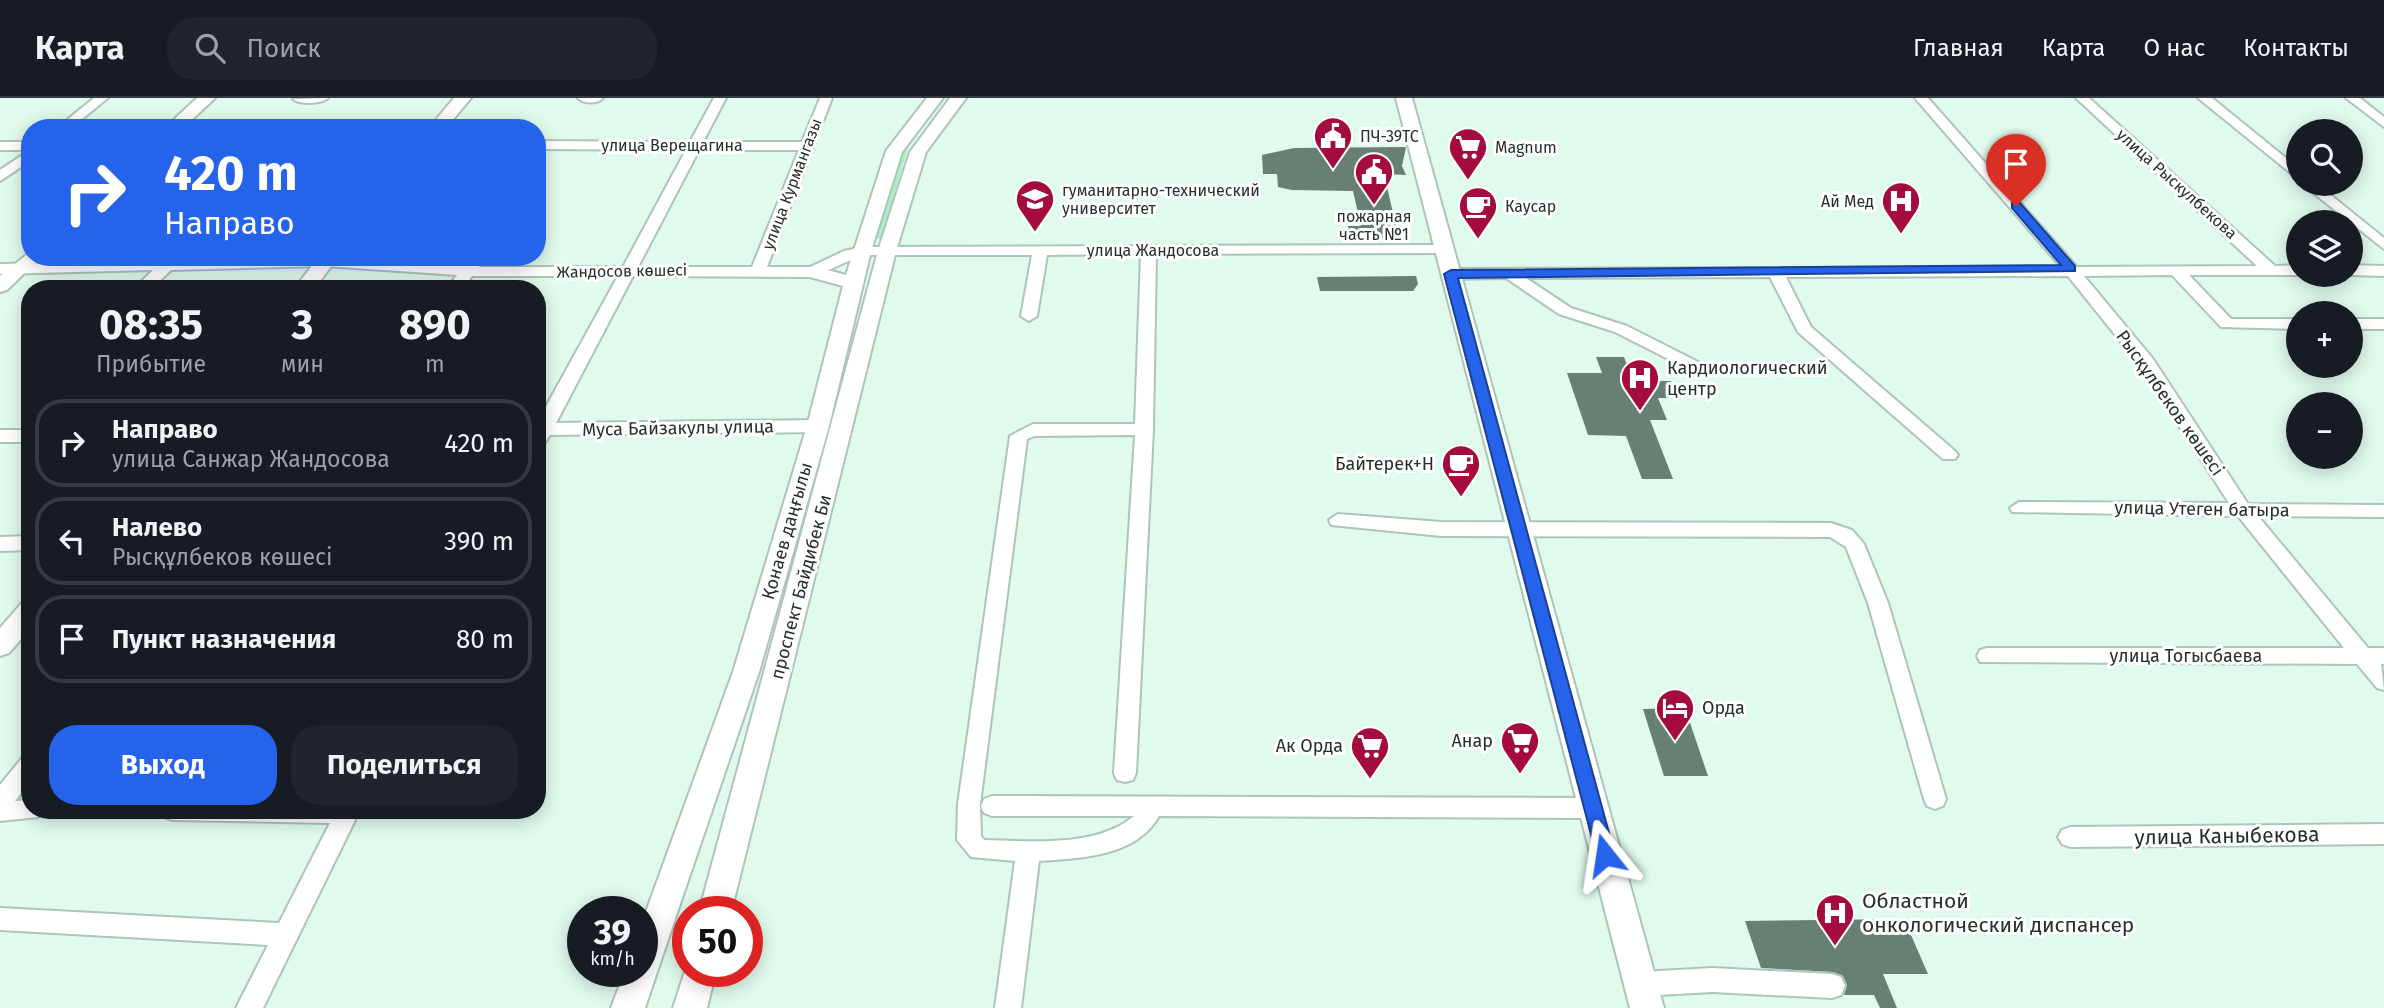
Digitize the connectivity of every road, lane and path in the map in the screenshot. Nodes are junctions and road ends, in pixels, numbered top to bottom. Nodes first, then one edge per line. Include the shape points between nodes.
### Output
1 (102, 98) edge
2 (207, 98) edge
3 (323, 98) edge
4 (463, 98) edge
5 (584, 98) edge
6 (597, 98) edge
7 (720, 98) edge
8 (827, 98) edge
9 (935, 98) edge
10 (958, 98) edge
11 (1404, 98) edge
12 (1921, 98) edge
13 (2082, 98) edge
14 (2204, 98) edge
15 (2352, 98) edge
16 (299, 99) edge
17 (75, 119) edge
18 (183, 119) edge
19 (445, 119) edge
20 (2384, 122) edge
21 (546, 145) edge
22 (692, 145) junction
23 (0, 146) edge
24 (21, 146) edge
25 (806, 146) junction
26 (21, 160) edge
27 (2286, 164) edge
28 (0, 177) edge
29 (2324, 196) edge
30 (2384, 245) edge
31 (1444, 249) junction
32 (1040, 250) junction
33 (1149, 250) junction
34 (878, 255) junction
35 (17, 265) edge
36 (169, 266) edge
37 (322, 266) edge
38 (404, 266) edge
39 (472, 266) edge
40 (2071, 269) junction
41 (2175, 269) junction
42 (628, 270) junction
43 (758, 270) junction
44 (2271, 270) junction
45 (2286, 270) edge
46 (468, 271) junction
47 (1775, 271) junction
48 (2363, 271) edge
49 (2384, 271) edge
50 (813, 272) junction
51 (1451, 274) junction
52 (1510, 274) junction
53 (153, 280) edge
54 (311, 280) edge
55 (462, 280) edge
56 (854, 283) junction
57 (0, 286) edge
58 (1029, 316) dead end
59 (2286, 324) edge
60 (2363, 324) edge
61 (2384, 324) edge
62 (1694, 367) dead end
63 (546, 420) edge
64 (818, 426) junction
65 (1143, 429) junction
66 (546, 433) edge
67 (0, 436) edge
68 (21, 436) edge
69 (1949, 455) dead end
70 (2019, 508) dead end
71 (2242, 509) junction
72 (2384, 511) edge
73 (1338, 520) dead end
74 (1518, 529) junction
75 (21, 543) edge
76 (0, 544) edge
77 (21, 622) edge
78 (0, 646) edge
79 (1987, 656) dead end
80 (2362, 656) junction
81 (2384, 656) edge
82 (2384, 682) edge
83 (1125, 773) dead end
84 (21, 776) edge
85 (1935, 799) dead end
86 (0, 802) edge
87 (992, 806) dead end
88 (1592, 808) junction
89 (21, 810) edge
90 (0, 811) edge
91 (1150, 813) junction
92 (344, 819) edge
93 (2384, 834) edge
94 (2070, 838) dead end
95 (1028, 851) junction
96 (719, 896) edge
97 (0, 919) edge
98 (658, 924) edge
99 (286, 935) junction
100 (1832, 986) dead end
101 (636, 987) edge
102 (696, 987) edge
103 (1644, 996) edge
104 (249, 1008) edge
105 (628, 1008) edge
106 (690, 1008) edge
107 (1008, 1008) edge

1 - 17 street
2 - 18 main road
3 - 16 street
4 - 19 main road
5 - 6 street
7 - 22 street
8 - 25 street, улица Курмангазы
9 - 34 main road, Қонаев даңғылы via 894,150
10 - 34 main road, Қонаев даңғылы via 918,152
11 - 31 main road
12 - 40 street, Рысқұлбеков көшесі
13 - 44 street, улица Рыскулбекова
14 - 27 street
15 - 20 street
21 - 22 street, улица Верещагина
22 - 25 street, улица Верещагина
22 - 42 street
23 - 24 street
25 - 43 street, улица Курмангазы
26 - 28 street
29 - 30 street
31 - 33 street, улица Жандосова
31 - 51 main road
32 - 33 street, улица Жандосова
32 - 34 street, улица Жандосова
32 - 58 street
33 - 65 street
34 - 50 street, Жандосов көшесі via 849,254
34 - 56 main road, Қонаев даңғылы
34 - 96 main road, проспект Байдибек Би
35 - 57 main road
36 - 53 street
37 - 54 main road
38 - 46 street, Жандосов көшесі
39 - 46 street
40 - 41 street
40 - 47 street
40 - 71 street, Рысқұлбеков көшесі via 2147,363
41 - 44 street
41 - 59 street via 2227,324
42 - 43 street, Жандосов көшесі
42 - 46 street, Жандосов көшесі
42 - 63 street
43 - 50 street, Жандосов көшесі
44 - 45 street
46 - 55 street
47 - 52 street
47 - 69 street via 1804,329
48 - 49 street
50 - 56 main road
51 - 52 street
51 - 74 main road
52 - 62 street via 1564,311 1622,329
56 - 64 main road, Қонаев даңғылы
60 - 61 street
64 - 66 street, Муса Байзакулы улица
64 - 98 main road, Қонаев даңғылы via 746,672
65 - 83 street
65 - 95 street via 1033,430 1019,436 970,804 970,840 979,850
67 - 68 street
70 - 71 street, улица Утеген батыра
71 - 72 street, улица Утеген батыра
71 - 80 street, Рысқұлбеков көшесі
73 - 74 street via 1441,529
74 - 85 street via 1831,530 1845,535 1854,544 1878,603
74 - 88 main road
75 - 76 street
77 - 78 main road
79 - 80 street, улица Тогысбаева
80 - 81 street, улица Тогысбаева
80 - 82 street, Рысқұлбеков көшесі
84 - 86 street
87 - 91 street
88 - 91 street
88 - 103 main road
89 - 90 street
91 - 95 street via 1133,831 1100,845
92 - 99 street
93 - 94 street, улица Каныбекова
95 - 107 street
97 - 99 street
99 - 104 street
100 - 103 street via 1712,981
101 - 105 main road, Қонаев даңғылы
102 - 106 main road

